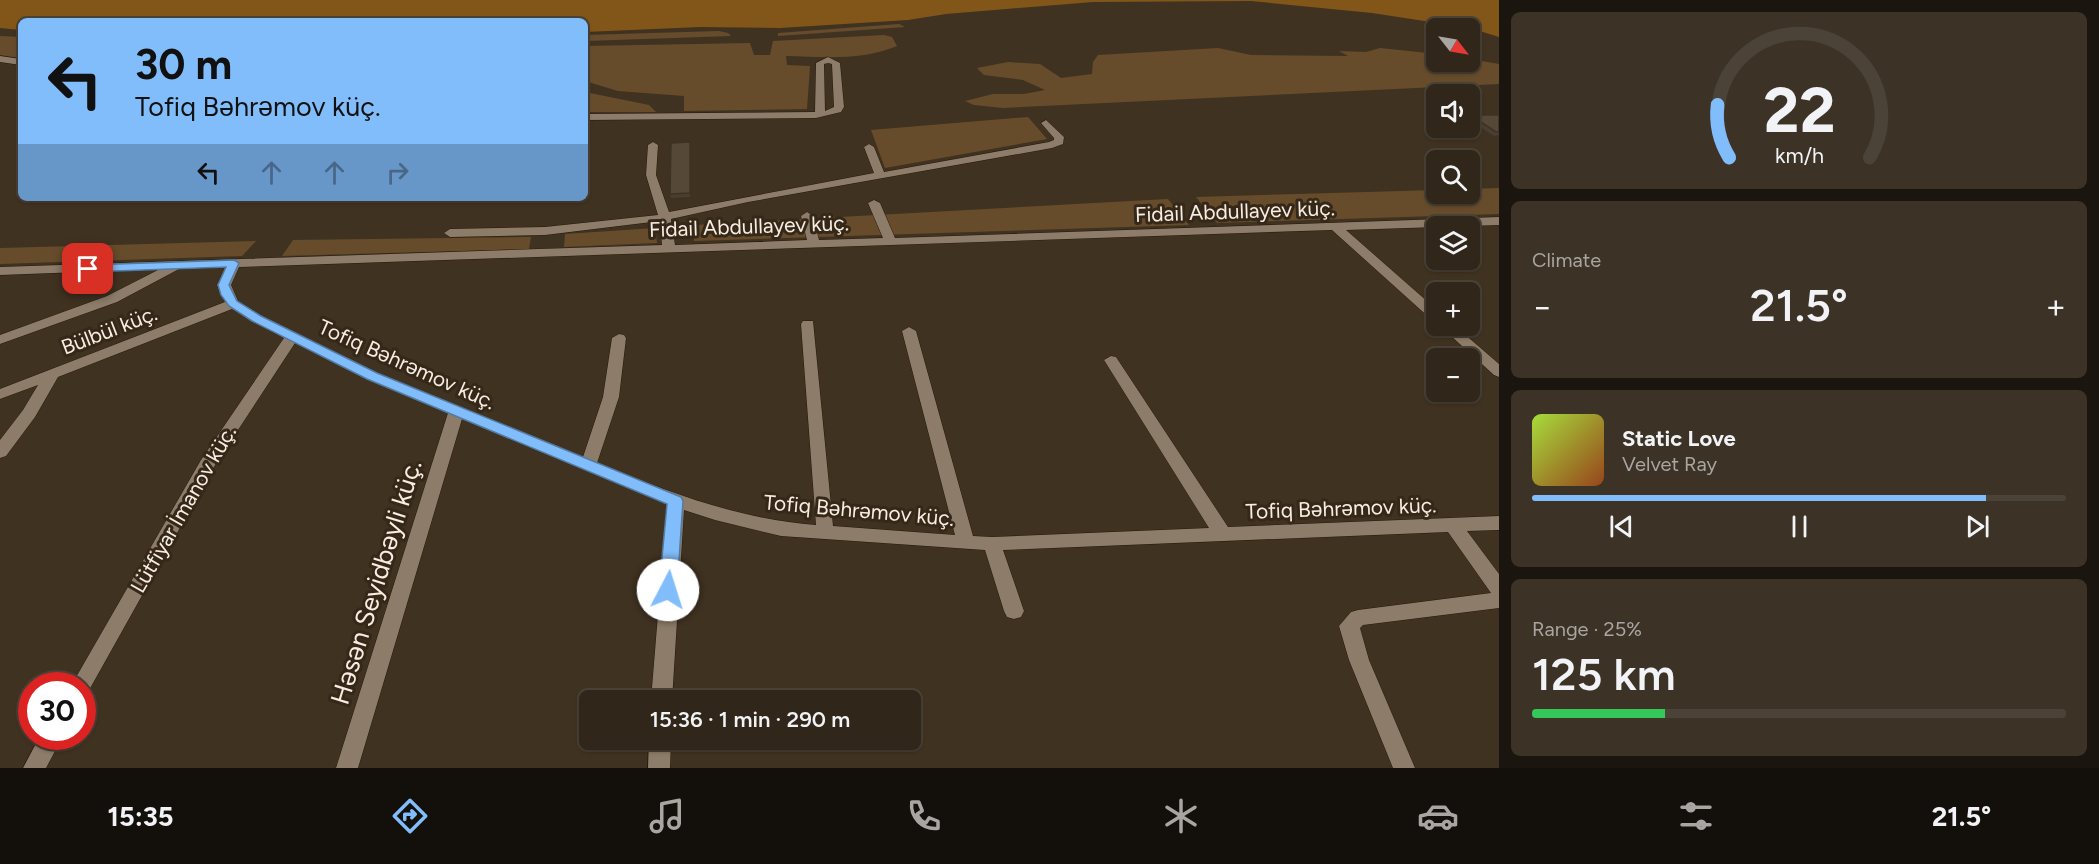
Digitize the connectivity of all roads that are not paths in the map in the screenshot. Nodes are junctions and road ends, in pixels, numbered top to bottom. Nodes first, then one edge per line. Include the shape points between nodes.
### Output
1 (0, 60) edge
2 (18, 62) edge
3 (820, 114) junction
4 (588, 117) edge
5 (1046, 123) dead end
6 (653, 145) dead end
7 (869, 147) dead end
8 (880, 175) junction
9 (874, 203) dead end
10 (807, 216) dead end
11 (665, 218) junction
12 (1499, 221) edge
13 (1336, 227) junction
14 (450, 233) dead end
15 (890, 241) junction
16 (814, 243) junction
17 (669, 248) junction
18 (234, 263) junction
19 (175, 266) junction
20 (0, 272) edge
21 (233, 304) junction
22 (1426, 307) edge
23 (808, 324) dead end
24 (909, 331) dead end
25 (1458, 336) edge
26 (292, 337) junction
27 (620, 338) dead end
28 (0, 340) edge
29 (1111, 360) dead end
30 (1499, 372) edge
31 (52, 374) junction
32 (0, 394) edge
33 (456, 412) junction
34 (0, 452) edge
35 (588, 466) junction
36 (676, 501) junction
37 (1499, 523) edge
38 (1454, 526) junction
39 (825, 532) junction
40 (1223, 535) junction
41 (966, 542) junction
42 (992, 544) junction
43 (1499, 589) edge
44 (1499, 600) edge
45 (1014, 611) dead end
46 (89, 672) edge
47 (662, 690) edge
48 (44, 750) edge
49 (660, 750) edge
50 (34, 768) edge
51 (347, 768) edge
52 (659, 768) edge
53 (1404, 768) edge

1 - 2 street
3 - 3 street via 838,110 834,61 820,63
3 - 4 street
5 - 8 street via 1059,142
6 - 11 street via 651,175
7 - 8 street
8 - 11 street
9 - 15 street
10 - 16 street
11 - 14 street via 545,231
11 - 17 street
12 - 13 street, Fidail Abdullayev küç.
13 - 15 street, Fidail Abdullayev küç.
13 - 22 street
15 - 16 street, Fidail Abdullayev küç.
16 - 17 street, Fidail Abdullayev küç.
17 - 18 street, Fidail Abdullayev küç.
18 - 19 street, Fidail Abdullayev küç.
18 - 21 street via 224,285
19 - 20 street, Fidail Abdullayev küç.
19 - 28 street via 117,297
21 - 26 street, Tofiq Bəhrəmov küç.
21 - 31 street, Bülbül küç.
23 - 39 street
24 - 41 street
25 - 30 street
26 - 33 street, Tofiq Bəhrəmov küç.
26 - 46 street, Lütfiyar İmanov küç. via 258,382 220,444
27 - 35 street via 611,397
29 - 40 street
31 - 32 street, Bülbül küç.
31 - 34 street
33 - 35 street, Tofiq Bəhrəmov küç.
33 - 51 street, Həsən Seyidbəyli küç.
35 - 36 street, Tofiq Bəhrəmov küç.
36 - 39 street, Tofiq Bəhrəmov küç. via 781,529
36 - 47 street
37 - 38 street, Tofiq Bəhrəmov küç.
38 - 40 street, Tofiq Bəhrəmov küç.
38 - 43 street
39 - 41 street, Tofiq Bəhrəmov küç.
40 - 42 street, Tofiq Bəhrəmov küç.
41 - 42 street, Tofiq Bəhrəmov küç.
42 - 45 street
44 - 53 street via 1358,618 1349,626
48 - 50 street
49 - 52 street

